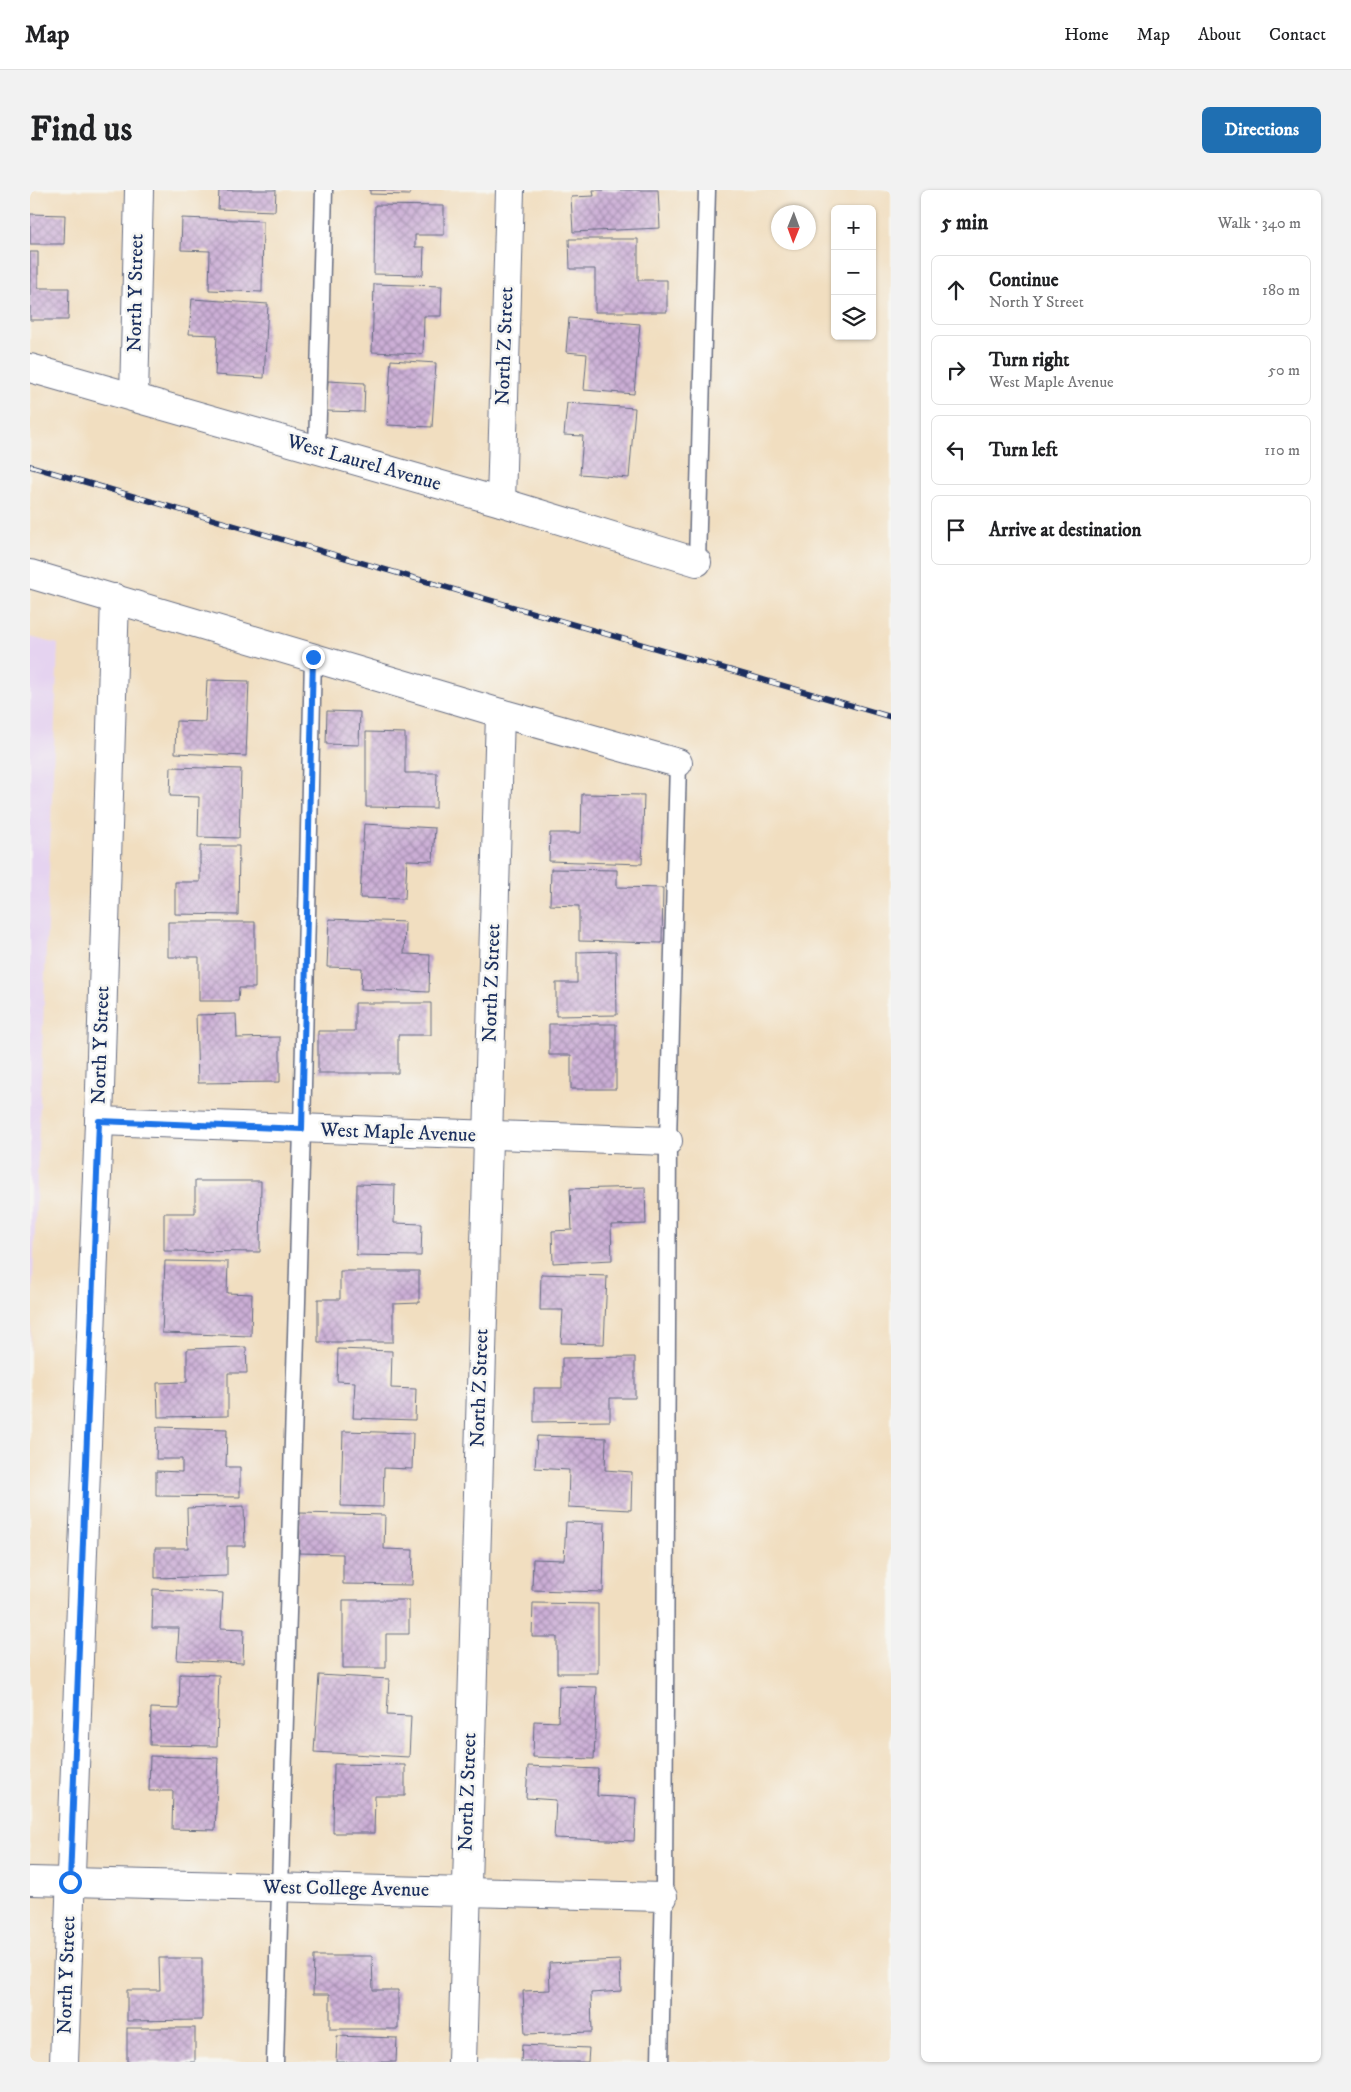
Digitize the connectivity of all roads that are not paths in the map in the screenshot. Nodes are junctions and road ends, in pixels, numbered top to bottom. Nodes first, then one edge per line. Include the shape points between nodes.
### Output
1 (139, 190) edge
2 (324, 190) edge
3 (510, 190) edge
4 (707, 190) edge
5 (30, 368) edge
6 (134, 397) junction
7 (317, 450) junction
8 (501, 502) junction
9 (697, 562) joint
10 (30, 574) edge
11 (115, 598) junction
12 (313, 657) junction
13 (500, 713) junction
14 (678, 763) joint
15 (99, 1121) junction
16 (302, 1129) junction
17 (487, 1136) junction
18 (668, 1141) junction
19 (30, 1881) edge
20 (70, 1882) junction
21 (278, 1888) junction
22 (465, 1892) junction
23 (663, 1897) junction
24 (64, 2062) edge
25 (275, 2062) edge
26 (462, 2062) edge
27 (660, 2062) edge

1 - 6 street, North Y Street
2 - 7 lane
3 - 8 street, North Z Street
4 - 9 lane
5 - 6 street, West Laurel Avenue
6 - 7 street, West Laurel Avenue
7 - 8 street, West Laurel Avenue
8 - 9 street, West Laurel Avenue
10 - 11 street
11 - 12 street
11 - 15 street, North Y Street
12 - 13 street
12 - 16 lane
13 - 14 street
13 - 17 street, North Z Street
14 - 18 lane
15 - 16 street, West Maple Avenue
15 - 20 street, North Y Street
16 - 17 street, West Maple Avenue
16 - 21 lane
17 - 18 street, West Maple Avenue
17 - 22 street, North Z Street
18 - 23 lane
19 - 20 street, West College Avenue
20 - 21 street, West College Avenue
20 - 24 street, North Y Street
21 - 22 street, West College Avenue
21 - 25 lane
22 - 23 street, West College Avenue
22 - 26 street, North Z Street
23 - 27 lane

